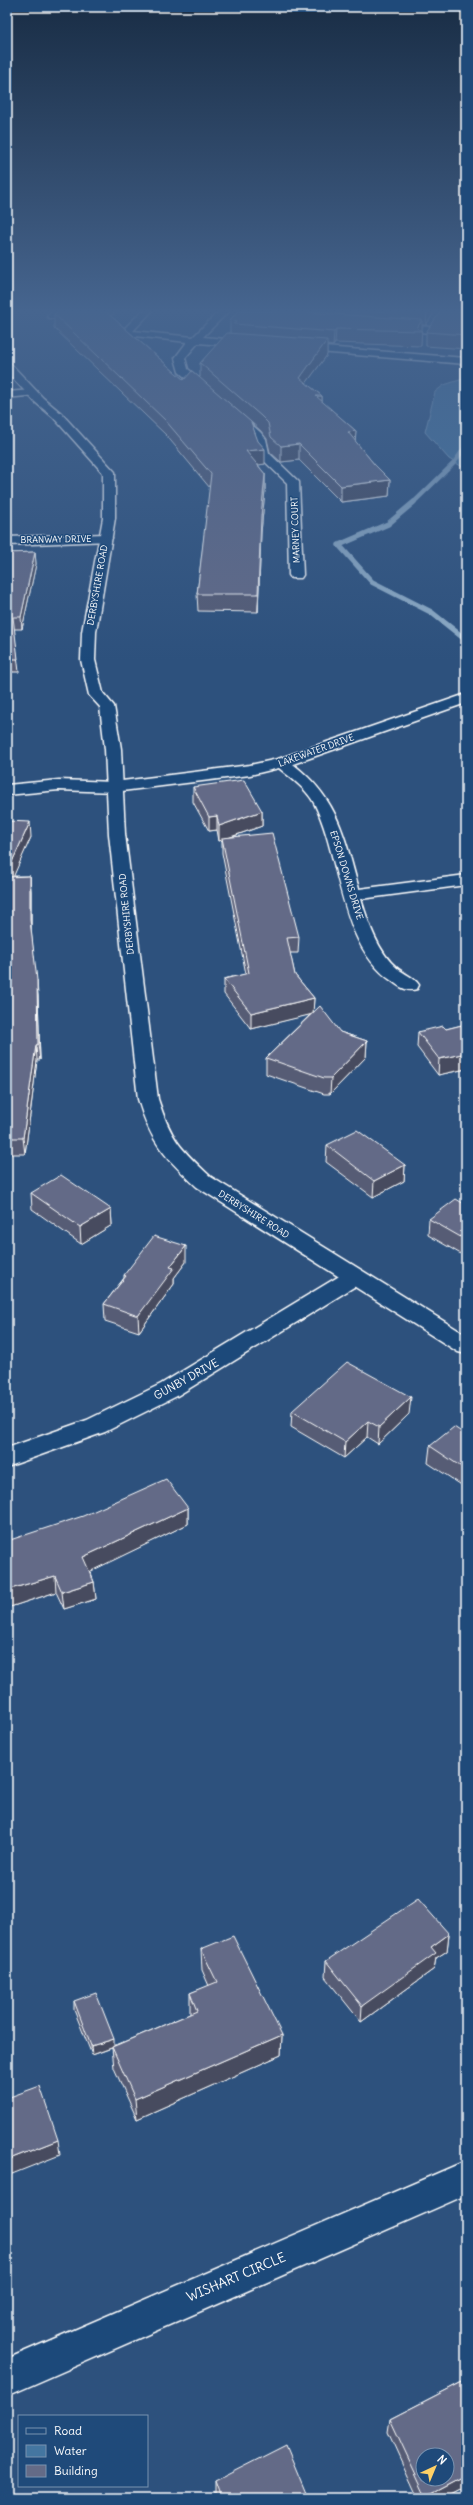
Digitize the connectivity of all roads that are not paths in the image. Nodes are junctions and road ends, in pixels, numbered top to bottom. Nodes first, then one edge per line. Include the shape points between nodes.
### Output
1 (69, 428) edge
2 (249, 428) edge
3 (106, 538) junction
4 (7, 541) edge
5 (296, 575) dead end
6 (466, 698) edge
7 (282, 763) junction
8 (114, 787) junction
9 (7, 790) edge
10 (466, 880) edge
11 (353, 895) junction
12 (410, 985) dead end
13 (354, 1277) junction
14 (466, 1346) edge
15 (7, 1458) edge
16 (466, 2178) edge
17 (7, 2378) edge

1 - 3 street, DERBYSHIRE ROAD via 109,472 109,518
2 - 5 street, MARNEY COURT via 260,439 264,454 293,482
3 - 4 street, BRANWAY DRIVE
3 - 8 street, DERBYSHIRE ROAD via 92,608 88,660 92,685 107,706 113,749
6 - 7 street, LAKEWATER DRIVE
7 - 8 street, LAKEWATER DRIVE via 250,770
7 - 11 street, EPSON DOWNS DRIVE via 323,803
8 - 9 street, LAKEWATER DRIVE via 59,785
8 - 13 street, DERBYSHIRE ROAD via 132,975 148,1099 156,1125 172,1152 204,1182
10 - 11 street
11 - 12 street, EPSON DOWNS DRIVE via 366,938 379,959 392,975
13 - 14 street, DERBYSHIRE ROAD
13 - 15 street, GUNBY DRIVE via 169,1390 96,1426
16 - 17 street, WISHART CIRCLE

